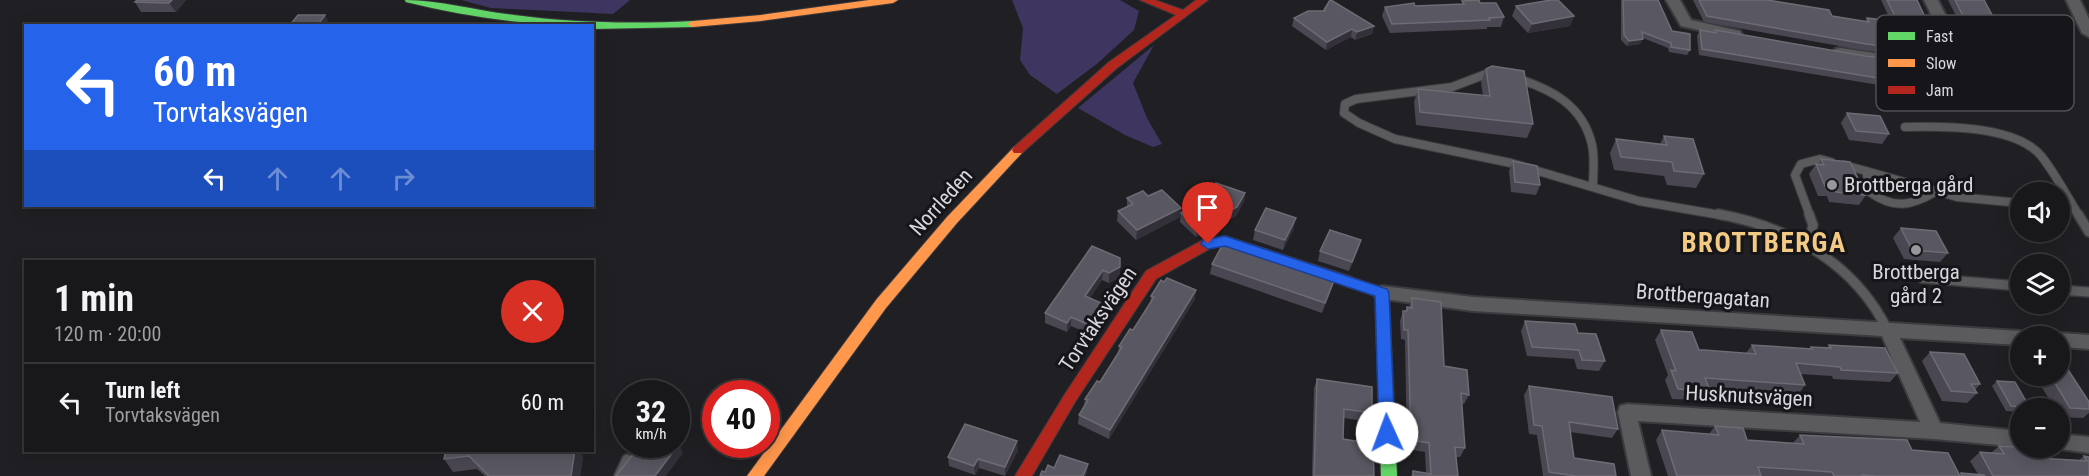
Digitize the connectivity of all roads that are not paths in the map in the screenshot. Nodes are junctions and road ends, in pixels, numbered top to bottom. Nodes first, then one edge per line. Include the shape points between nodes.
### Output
1 (410, 0) edge
2 (893, 0) edge
3 (1145, 0) edge
4 (1203, 0) edge
5 (1673, 0) edge
6 (1931, 0) edge
7 (2073, 0) edge
8 (1182, 13) junction
9 (1938, 15) edge
10 (2086, 20) edge
11 (568, 24) edge
12 (594, 25) edge
13 (2089, 33) edge
14 (1746, 36) edge
15 (1827, 50) edge
16 (1876, 56) edge
17 (1905, 127) dead end
18 (1866, 171) junction
19 (1593, 188) junction
20 (1935, 192) junction
21 (2010, 202) edge
22 (2070, 208) edge
23 (2074, 209) junction
24 (2089, 232) edge
25 (1808, 247) junction
26 (1922, 278) dead end
27 (2010, 285) edge
28 (2070, 291) edge
29 (2089, 292) edge
30 (1382, 293) junction
31 (1888, 331) junction
32 (2010, 337) edge
33 (2070, 341) edge
34 (2089, 342) edge
35 (1934, 431) junction
36 (2010, 438) edge
37 (2070, 443) edge
38 (2089, 445) edge
39 (627, 459) edge
40 (619, 476) edge
41 (755, 476) edge
42 (1023, 476) edge
43 (1389, 476) edge
44 (1641, 476) edge

1 - 11 street via 455,11
2 - 12 street via 680,26
3 - 8 street
4 - 8 street, Norrleden
5 - 14 street via 1686,23
6 - 9 street
7 - 10 street
8 - 41 street, Norrleden via 1097,80 985,183 880,306
10 - 13 street
15 - 16 street
17 - 23 lane via 2002,134 2019,139 2041,155
18 - 20 lane
18 - 20 lane via 1871,193 1885,204 1902,206
18 - 25 lane via 1820,159 1801,164 1795,175 1813,225
19 - 19 lane via 1496,159 1419,145 1356,123 1344,113 1345,104 1356,99 1452,87 1486,74 1544,87 1565,100 1579,116 1592,145
19 - 25 lane via 1658,206 1736,218
20 - 21 lane
22 - 23 lane
23 - 24 lane
25 - 31 lane via 1858,285
26 - 27 lane
28 - 29 lane
30 - 31 street, Brottbergagatan via 1473,304
30 - 42 street, Torvtaksvägen via 1225,241 1190,253 1151,274
30 - 43 street
31 - 32 street, Brottbergagatan
31 - 35 street
33 - 34 street
35 - 36 street, Husknutsvägen
35 - 44 street, Husknutsvägen via 1627,412
37 - 38 street
39 - 40 lane

